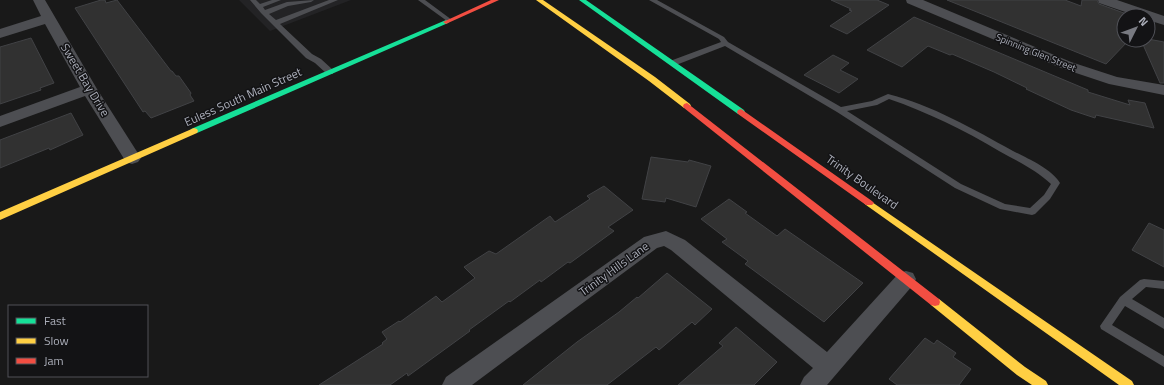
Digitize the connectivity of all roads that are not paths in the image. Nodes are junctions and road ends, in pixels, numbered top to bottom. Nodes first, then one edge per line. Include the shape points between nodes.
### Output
1 (39, 0) edge
2 (254, 0) edge
3 (278, 0) edge
4 (311, 0) edge
5 (335, 0) edge
6 (421, 0) edge
7 (496, 0) edge
8 (539, 0) edge
9 (582, 0) edge
10 (652, 0) edge
11 (912, 0) edge
12 (1104, 0) edge
13 (260, 6) junction
14 (264, 13) junction
15 (48, 18) junction
16 (449, 20) junction
17 (1164, 21) edge
18 (275, 23) junction
19 (0, 34) edge
20 (725, 43) junction
21 (673, 63) junction
22 (330, 72) junction
23 (89, 89) junction
24 (1164, 90) edge
25 (840, 110) junction
26 (0, 122) edge
27 (132, 158) junction
28 (0, 216) edge
29 (906, 279) junction
30 (1164, 285) edge
31 (1124, 300) junction
32 (1164, 324) edge
33 (1164, 362) edge
34 (829, 367) junction
35 (454, 385) edge
36 (812, 385) edge
37 (1042, 385) edge
38 (1128, 385) edge

1 - 15 street, Sweet Bay Drive
2 - 13 lane
3 - 13 lane
4 - 14 lane via 287,4
5 - 18 lane
6 - 16 lane
7 - 16 main road, Euless South Main Street
8 - 29 main road via 652,80
9 - 21 main road, Trinity Boulevard
10 - 20 lane via 722,38
11 - 24 street, Spinning Glen Street via 1066,65 1114,81
12 - 17 street
13 - 14 lane
14 - 18 lane
15 - 19 street
15 - 23 street, Sweet Bay Drive
16 - 22 main road, Euless South Main Street
18 - 22 lane via 309,56
20 - 21 lane
20 - 25 lane
21 - 38 main road, Trinity Boulevard
22 - 27 main road, Euless South Main Street
23 - 26 street
23 - 27 street, Sweet Bay Drive
25 - 25 lane via 958,186 1004,207 1032,212 1056,183 1044,172 973,132 908,102 888,96 874,103
27 - 28 main road, Euless South Main Street
29 - 34 street
29 - 37 main road
30 - 31 lane via 1144,283
31 - 32 lane
31 - 33 lane via 1105,326
34 - 35 street, Trinity Hills Lane via 666,238 650,242
34 - 36 street

